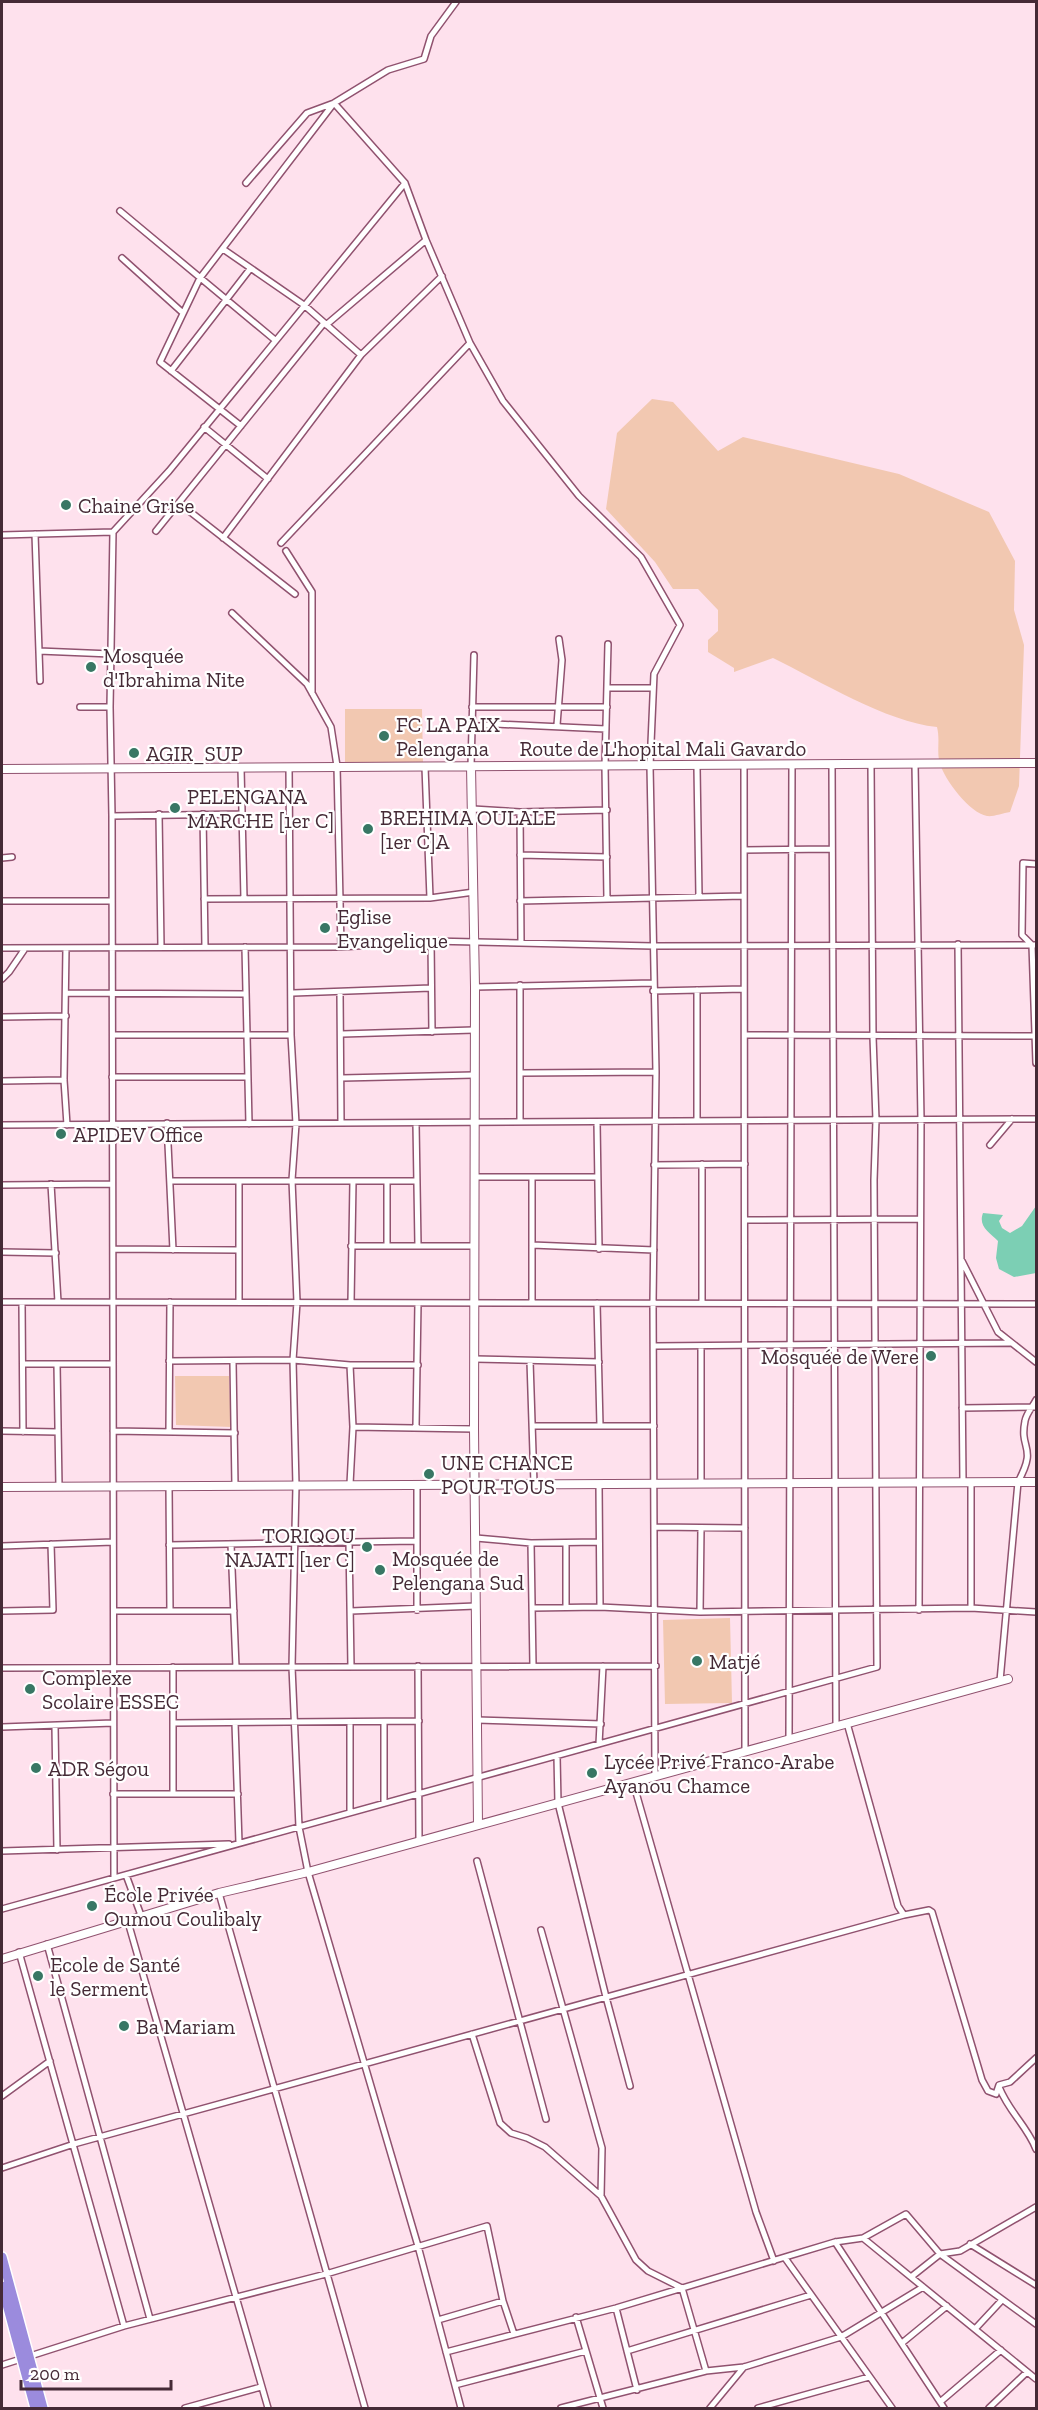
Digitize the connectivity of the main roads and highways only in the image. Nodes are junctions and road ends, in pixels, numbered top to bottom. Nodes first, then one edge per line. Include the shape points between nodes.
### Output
1 (2, 2257) edge
2 (2, 2286) edge
3 (25, 2357) junction
4 (35, 2409) edge
5 (43, 2409) edge

1 - 3 highway
2 - 3 highway
3 - 4 highway
3 - 5 highway

